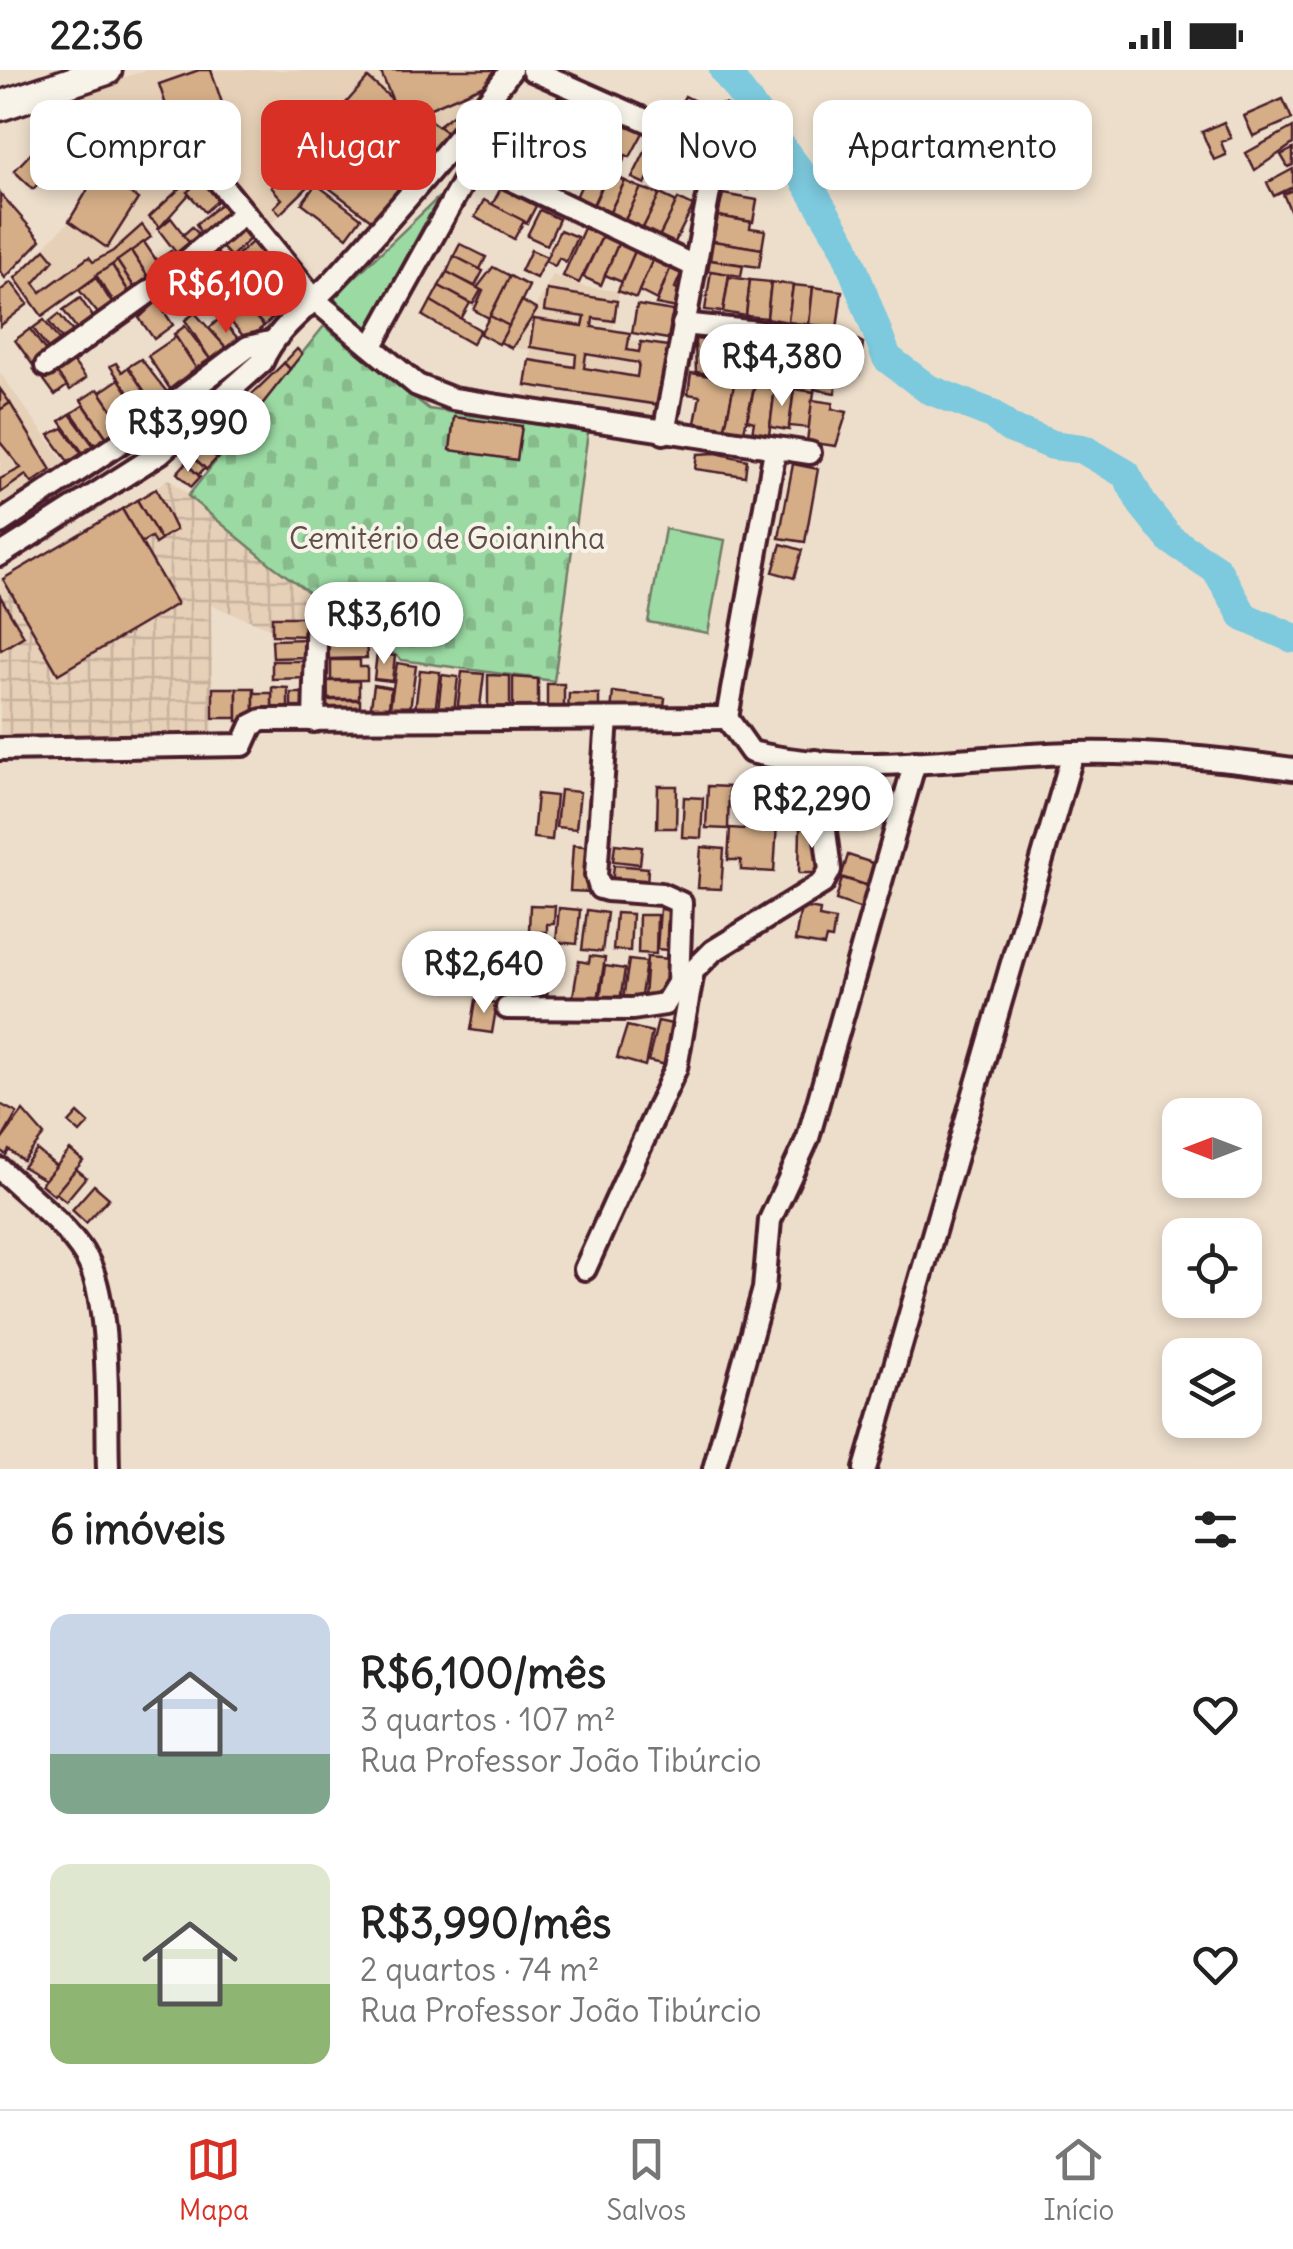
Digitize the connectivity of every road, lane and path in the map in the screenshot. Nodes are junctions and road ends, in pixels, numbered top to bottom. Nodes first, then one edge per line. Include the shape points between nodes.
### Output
1 (107, 70) edge
2 (511, 70) edge
3 (532, 70) edge
4 (0, 106) edge
5 (642, 118) edge
6 (451, 150) junction
7 (456, 153) edge
8 (226, 190) edge
9 (458, 190) edge
10 (533, 190) edge
11 (707, 190) edge
12 (244, 213) junction
13 (692, 265) junction
14 (316, 301) junction
15 (683, 324) junction
16 (833, 340) dead end
17 (270, 342) junction
18 (373, 344) junction
19 (46, 366) dead end
20 (664, 433) junction
21 (774, 450) junction
22 (810, 454) dead end
23 (0, 523) edge
24 (0, 555) edge
25 (317, 604) dead end
26 (727, 718) junction
27 (607, 719) junction
28 (314, 721) junction
29 (0, 749) edge
30 (1073, 753) junction
31 (816, 761) junction
32 (915, 762) junction
33 (1293, 769) edge
34 (507, 1008) dead end
35 (0, 1169) edge
36 (585, 1269) dead end
37 (108, 1469) edge
38 (714, 1469) edge
39 (865, 1469) edge

1 - 4 main road
2 - 6 street
3 - 5 street
6 - 7 street
6 - 14 street
8 - 12 street
9 - 18 street
10 - 13 street
11 - 13 street
12 - 14 street
12 - 19 street
13 - 15 street
14 - 17 street
14 - 18 street
15 - 16 street
15 - 20 street
17 - 23 street via 248,347
17 - 24 street via 262,362 160,453
18 - 20 street via 416,385 437,395
20 - 21 street
21 - 22 street
21 - 26 street
25 - 28 street
26 - 27 street
26 - 31 street via 751,752
27 - 28 street
27 - 34 street via 597,882 607,890 681,902 676,991 657,1007
28 - 29 street via 254,722 243,745
30 - 32 street
30 - 33 street
30 - 39 street
31 - 32 street
31 - 36 street via 830,870 822,883 713,951 693,971 676,1068
32 - 38 street via 808,1138 770,1220 764,1289
35 - 37 street via 79,1247 92,1270

